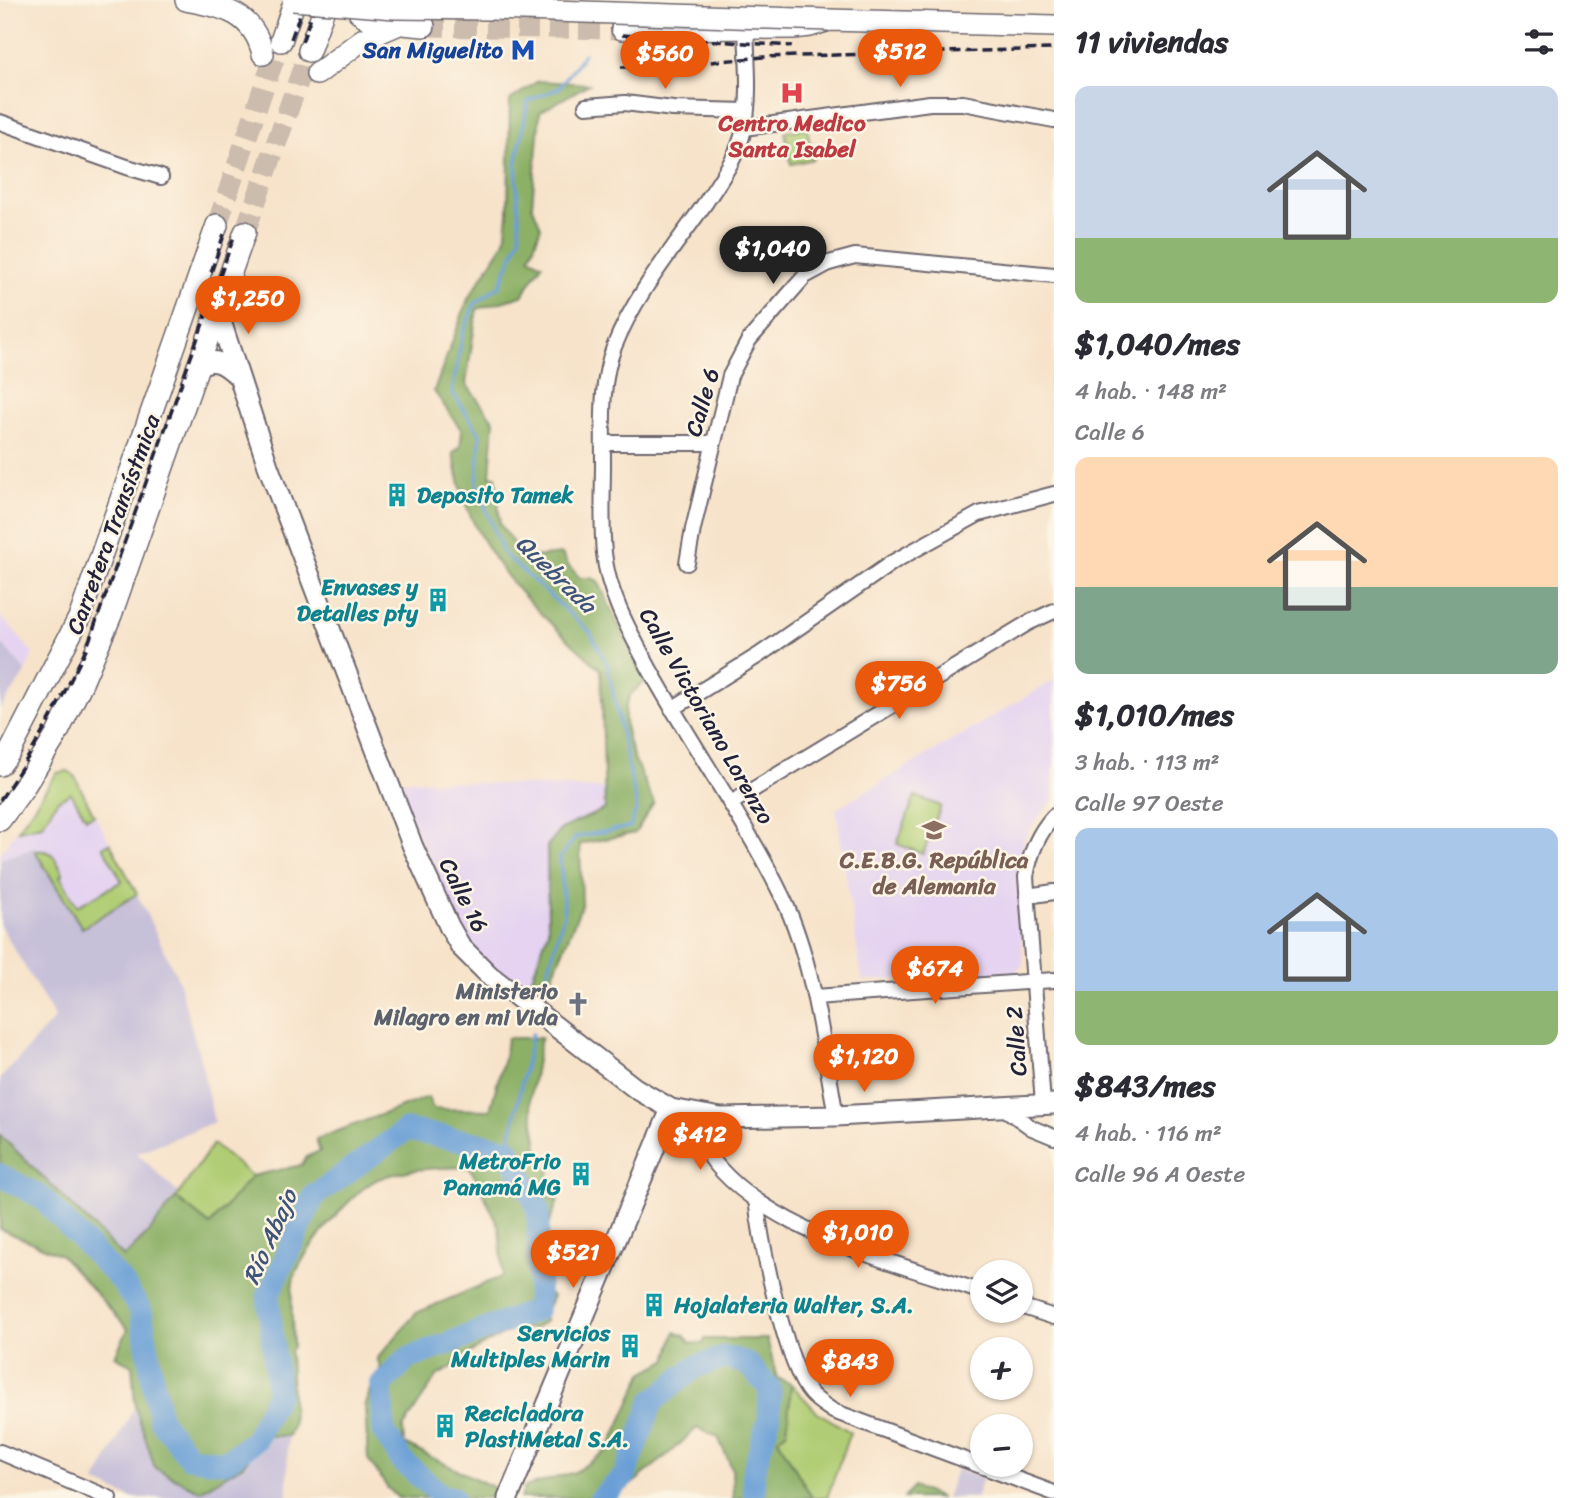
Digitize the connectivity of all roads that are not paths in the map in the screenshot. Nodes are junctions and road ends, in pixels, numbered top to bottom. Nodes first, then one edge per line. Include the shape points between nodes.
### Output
1 (186, 0) edge
2 (294, 0) edge
3 (327, 0) edge
4 (356, 0) edge
5 (216, 2) edge
6 (829, 20) junction
7 (399, 24) junction
8 (424, 26) tunnel mouth
9 (1054, 26) edge
10 (746, 28) junction
11 (622, 29) tunnel mouth
12 (281, 41) tunnel mouth
13 (309, 51) tunnel mouth
14 (263, 54) dead end
15 (317, 74) tunnel mouth
16 (586, 106) dead end
17 (746, 111) junction
18 (1054, 120) edge
19 (0, 122) edge
20 (744, 128) junction
21 (162, 177) dead end
22 (218, 225) tunnel mouth
23 (245, 232) tunnel mouth
24 (1054, 275) edge
25 (218, 309) junction
26 (197, 367) junction
27 (238, 376) junction
28 (603, 443) junction
29 (713, 443) junction
30 (1054, 494) edge
31 (687, 564) dead end
32 (1054, 611) edge
33 (672, 709) junction
34 (0, 765) edge
35 (731, 803) junction
36 (1054, 816) edge
37 (0, 820) edge
38 (1054, 892) edge
39 (1027, 896) junction
40 (1054, 980) edge
41 (1035, 981) junction
42 (815, 997) junction
43 (1048, 1104) edge
44 (1001, 1107) junction
45 (671, 1109) junction
46 (693, 1114) junction
47 (836, 1116) junction
48 (1054, 1137) edge
49 (756, 1200) junction
50 (970, 1288) edge
51 (1033, 1310) edge
52 (1054, 1317) edge
53 (0, 1452) edge
54 (510, 1492) edge
55 (1054, 1493) edge
56 (109, 1498) edge

1 - 5 main road
2 - 6 main road, bridge via 395,8
2 - 12 main road
3 - 13 main road
4 - 7 main road via 366,19
5 - 14 main road via 246,22
6 - 9 main road
6 - 10 main road via 793,28
7 - 8 main road
7 - 15 main road via 362,40
10 - 11 main road
10 - 17 street, Calle Victoriano Lorenzo
16 - 17 street via 625,103
17 - 20 street, Calle Victoriano Lorenzo
18 - 20 street via 963,103 930,103
19 - 21 street
20 - 28 street, Calle Victoriano Lorenzo via 724,176 650,281 615,345 604,393
22 - 34 main road, Carretera Transístmica via 80,616
23 - 25 main road, Carretera Transístmica
24 - 29 street, Calle 6 via 855,256 829,263 805,276 749,340 730,376
25 - 26 main road, Carretera Transístmica
25 - 27 main road, Calle 16
26 - 27 main road via 217,360
26 - 37 main road, Carretera Transístmica via 111,615 82,683 56,736
27 - 45 main road, Calle 16 via 268,467 411,840 461,947 489,975 635,1088
28 - 29 street
28 - 33 street, Calle Victoriano Lorenzo via 604,553 609,580
29 - 31 street, Calle 6
30 - 33 street via 979,514 893,562
32 - 35 street
33 - 35 street, Calle Victoriano Lorenzo
35 - 42 street, Calle Victoriano Lorenzo via 784,901
36 - 39 street, Calle 2 via 1028,861
38 - 39 street
39 - 41 street, Calle 2
40 - 41 street
41 - 42 street
41 - 43 street, Calle 2
42 - 47 street, Calle Victoriano Lorenzo
43 - 44 main road, Calle 16
44 - 47 main road, Calle 16
44 - 48 street
45 - 46 main road, Calle 16
45 - 54 main road
46 - 47 main road, Calle 16 via 721,1118
46 - 49 street via 708,1153
49 - 50 street via 828,1240
49 - 55 street via 783,1328 810,1394 833,1411
51 - 52 street
53 - 56 street

